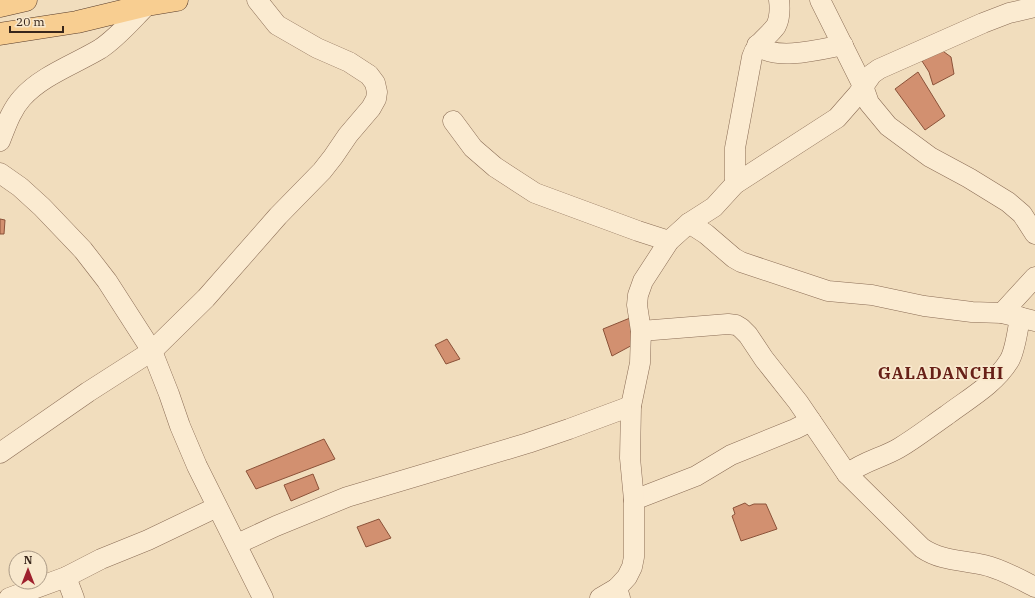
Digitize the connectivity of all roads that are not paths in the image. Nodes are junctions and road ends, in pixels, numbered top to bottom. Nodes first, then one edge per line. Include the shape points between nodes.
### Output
1 (1, 0) edge
2 (26, 0) edge
3 (177, 0) edge
4 (257, 0) edge
5 (779, 0) edge
6 (820, 0) edge
7 (147, 5) junction
8 (0, 6) edge
9 (1035, 7) edge
10 (101, 8) edge
11 (0, 34) edge
12 (757, 45) junction
13 (843, 45) junction
14 (863, 86) junction
15 (453, 121) dead end
16 (0, 141) edge
17 (0, 173) edge
18 (735, 184) junction
19 (689, 223) junction
20 (1035, 234) edge
21 (669, 241) junction
22 (1035, 277) edge
23 (1019, 317) edge
24 (641, 330) junction
25 (152, 351) junction
26 (631, 406) junction
27 (811, 421) junction
28 (0, 453) edge
29 (847, 474) junction
30 (634, 500) junction
31 (217, 507) junction
32 (237, 544) junction
33 (66, 576) junction
34 (1035, 587) edge
35 (619, 593) edge
36 (8, 598) edge
37 (74, 598) edge
38 (263, 598) edge
39 (600, 598) edge

1 - 8 street
2 - 8 main road
3 - 7 main road
4 - 25 street via 277,24 369,75 375,83 376,99 322,171 278,216 206,298
5 - 12 street via 776,25
6 - 13 street
7 - 10 main road
7 - 16 street via 101,48 35,85 12,112
9 - 14 street via 983,23 890,63 872,74
10 - 11 main road via 77,22
12 - 13 street via 761,49 779,53 810,52
12 - 18 street via 752,57 738,129
13 - 14 street
14 - 18 street via 837,118
14 - 20 street via 869,103 888,126 930,157 1008,202 1022,214
15 - 21 street via 472,148 535,193
17 - 25 street via 42,207 83,250 107,281
18 - 19 street via 714,207
19 - 21 street
19 - 23 street via 741,262 828,291
21 - 24 street via 643,281 638,295
22 - 23 street
23 - 29 street via 1010,360 984,388 928,430
24 - 26 street via 640,363
24 - 27 street via 736,325 748,335
25 - 28 street
25 - 31 street via 180,426
26 - 30 street via 630,458
26 - 32 street via 528,443 347,497
27 - 29 street
27 - 30 street via 731,455 696,476
29 - 34 street via 931,554 984,565
30 - 35 street via 634,557
31 - 32 street
31 - 33 street
32 - 38 street
33 - 36 street
33 - 37 street
35 - 39 street

